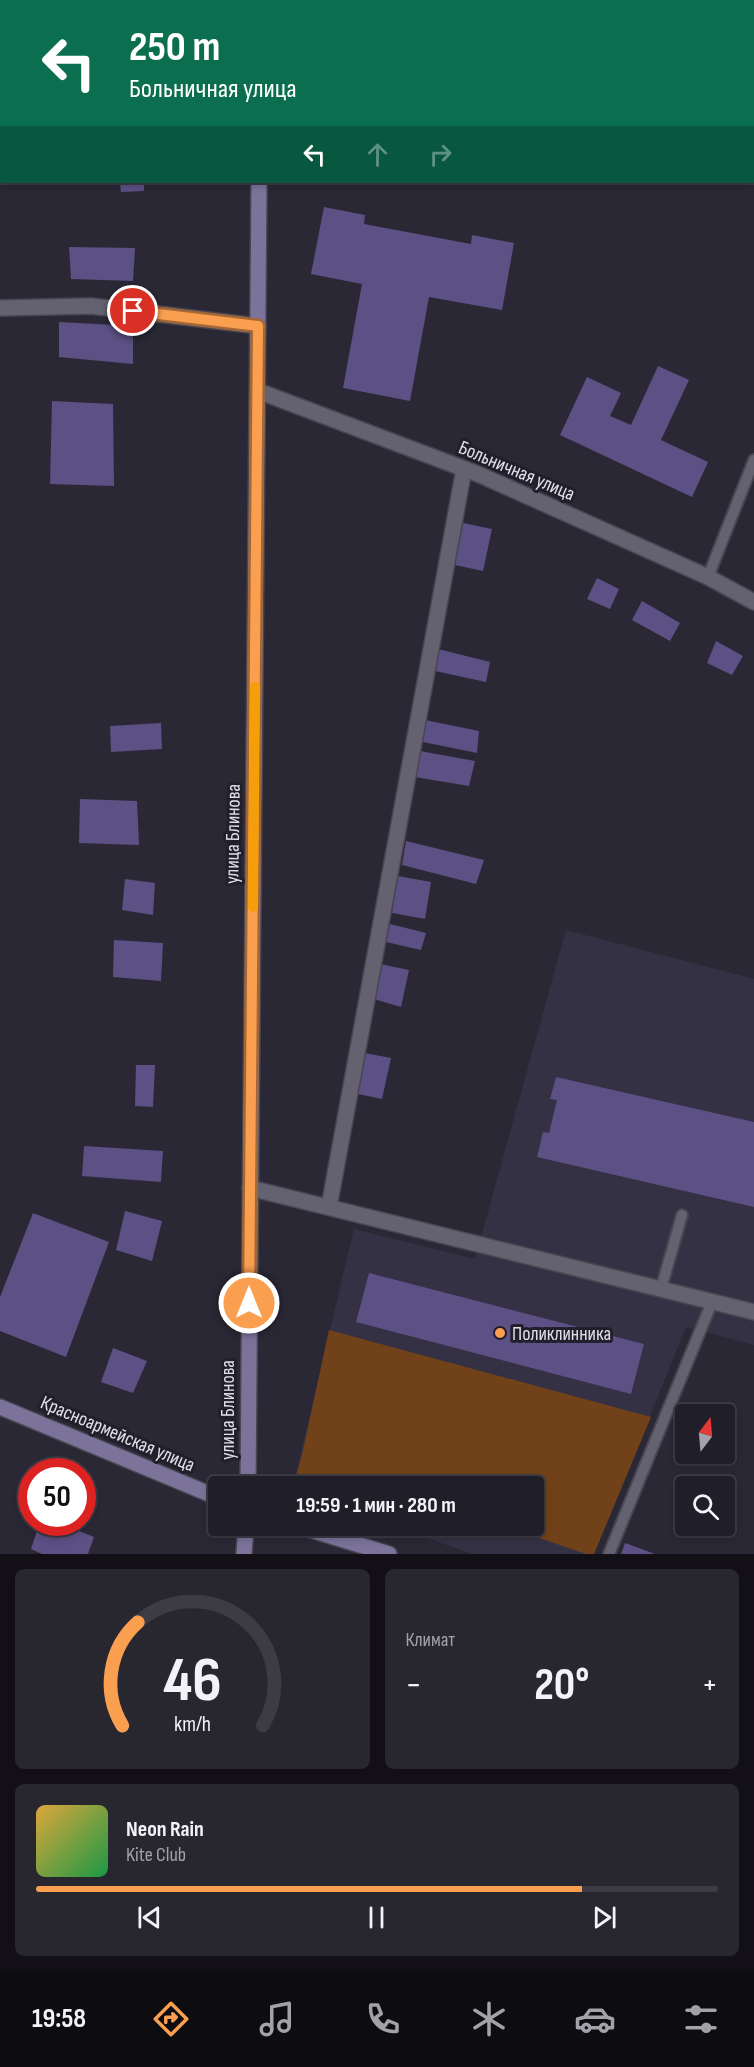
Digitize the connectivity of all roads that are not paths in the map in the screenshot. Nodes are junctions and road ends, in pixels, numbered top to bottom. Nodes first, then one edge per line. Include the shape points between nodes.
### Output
1 (259, 183) edge
2 (0, 308) edge
3 (258, 326) junction
4 (258, 391) junction
5 (754, 460) edge
6 (464, 469) junction
7 (708, 578) junction
8 (754, 602) edge
9 (250, 1188) junction
10 (329, 1207) junction
11 (682, 1215) dead end
12 (661, 1289) junction
13 (712, 1302) junction
14 (754, 1312) edge
15 (0, 1407) edge
16 (248, 1476) edge
17 (208, 1493) edge
18 (245, 1536) edge
19 (330, 1536) edge
20 (244, 1554) edge
21 (389, 1554) edge
22 (609, 1554) edge

1 - 3 main road, улица Блинова
2 - 3 street via 91,306
3 - 4 main road, улица Блинова
4 - 6 street, Больничная улица
4 - 9 main road, улица Блинова
5 - 7 lane
6 - 7 street, Больничная улица
6 - 10 street
7 - 8 street, Больничная улица
9 - 10 street
9 - 16 main road, улица Блинова
10 - 12 street
11 - 12 lane
12 - 13 street
13 - 14 street
13 - 22 lane
15 - 17 main road, Красноармейская улица
18 - 20 main road
19 - 21 main road

